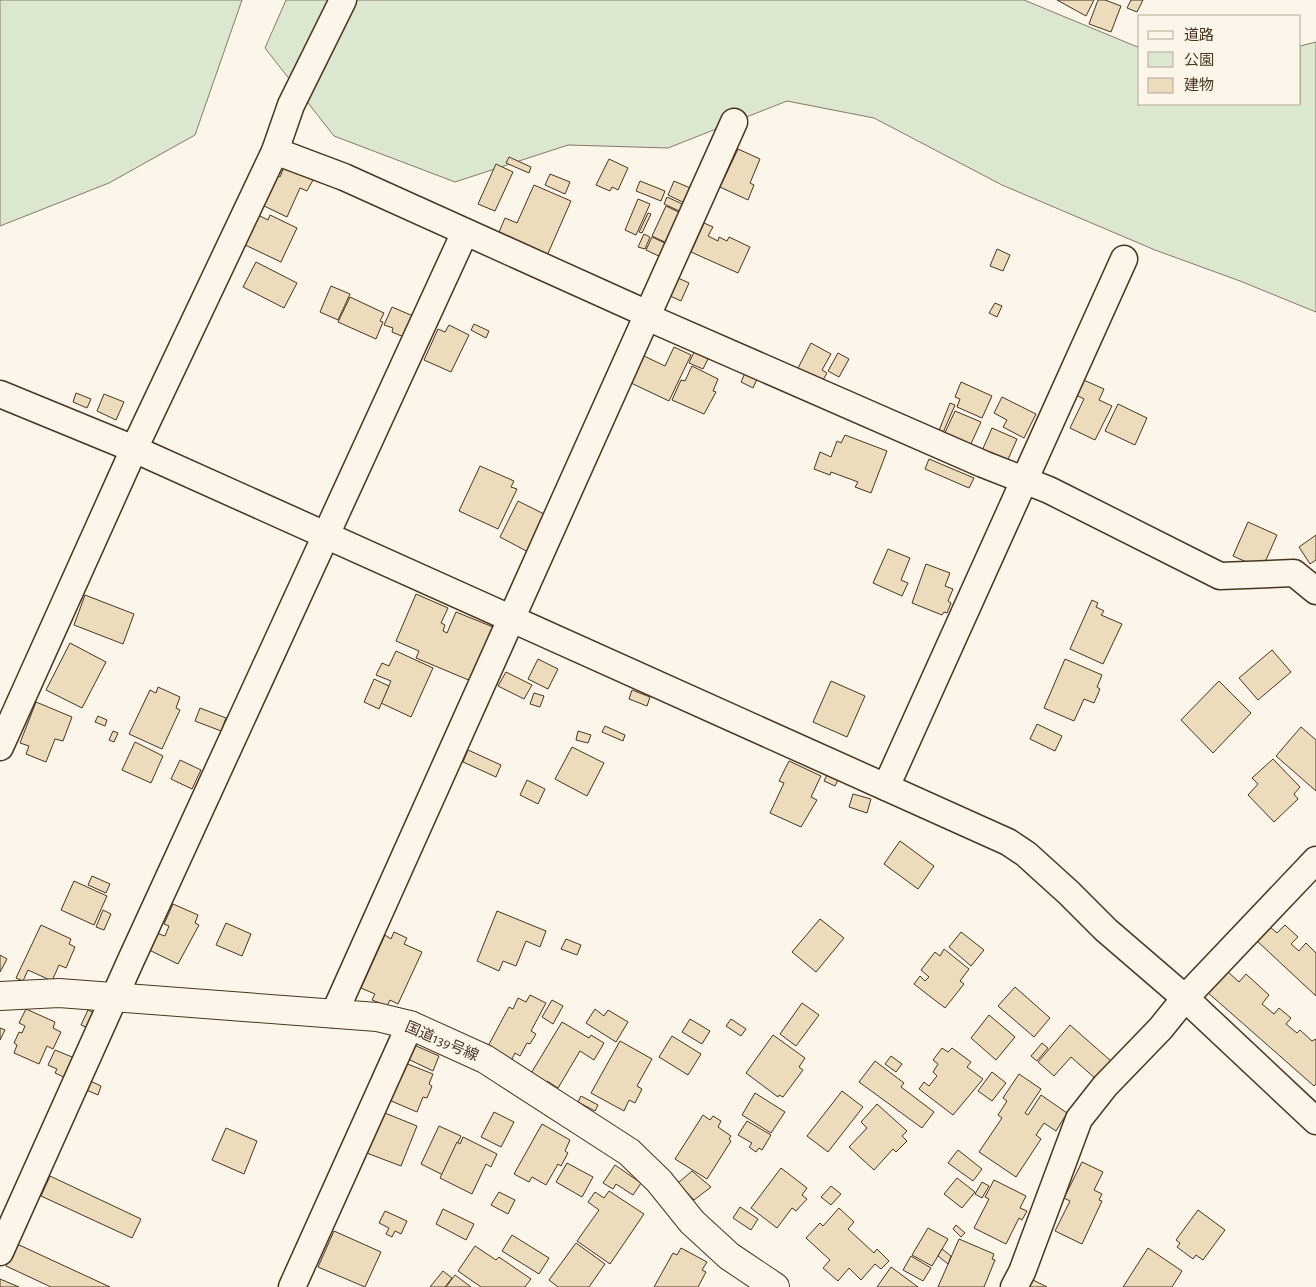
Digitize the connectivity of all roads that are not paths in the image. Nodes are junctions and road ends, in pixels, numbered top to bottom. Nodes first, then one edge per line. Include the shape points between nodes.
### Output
1 (343, 0) edge
2 (734, 122) dead end
3 (275, 151) junction
4 (465, 232) junction
5 (1124, 260) dead end
6 (647, 318) junction
7 (0, 394) edge
8 (134, 449) junction
9 (1024, 480) junction
10 (326, 536) junction
11 (1316, 592) edge
12 (510, 618) junction
13 (0, 747) edge
14 (886, 787) junction
15 (1316, 860) edge
16 (0, 996) edge
17 (114, 997) junction
18 (1185, 998) junction
19 (334, 1014) junction
20 (410, 1025) junction
21 (1316, 1121) edge
22 (0, 1252) edge
23 (292, 1287) edge
24 (775, 1287) edge
25 (1014, 1287) edge

1 - 3 street via 291,105
2 - 6 street
3 - 4 street via 344,177
3 - 8 street
4 - 6 street via 641,311
4 - 10 street
5 - 9 street
6 - 9 street
6 - 12 street
7 - 8 street
8 - 10 street
8 - 13 street
9 - 11 street via 1220,576 1294,573
9 - 14 street
10 - 12 street
10 - 17 street
12 - 14 street
12 - 19 street
14 - 18 street via 1008,842 1026,854 1106,930
15 - 18 street
16 - 17 highway, 国道139号線 via 59,993
17 - 19 highway, 国道139号線
17 - 22 street
18 - 21 street
18 - 25 street via 1079,1119
19 - 20 highway, 国道139号線
20 - 23 street
20 - 24 highway, 国道139号線 via 484,1059 629,1152 659,1181 692,1222 723,1250

